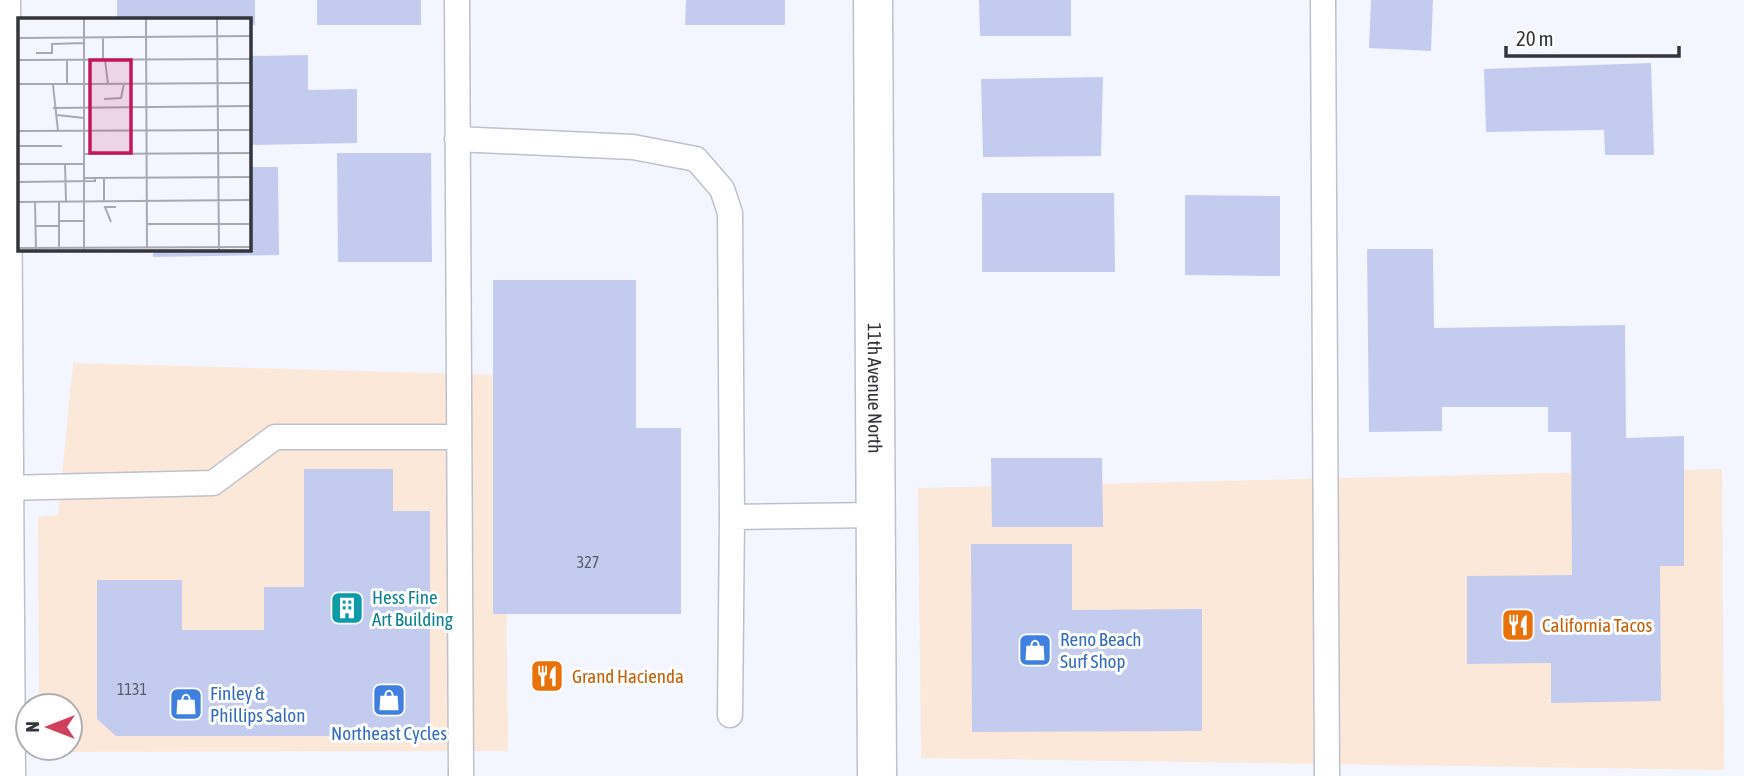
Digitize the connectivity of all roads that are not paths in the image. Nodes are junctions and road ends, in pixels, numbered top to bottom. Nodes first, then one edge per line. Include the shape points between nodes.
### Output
1 (1, 0) edge
2 (457, 0) edge
3 (873, 0) edge
4 (1323, 0) edge
5 (457, 139) junction
6 (459, 437) junction
7 (3, 510) edge
8 (877, 515) junction
9 (732, 517) junction
10 (730, 715) dead end
11 (6, 776) edge
12 (461, 776) edge
13 (877, 776) edge
14 (1327, 776) edge

1 - 7 street
2 - 5 lane
3 - 8 street, 11th Avenue North
4 - 14 lane
5 - 6 lane
5 - 9 lane via 632,147 696,159 722,189 730,213
6 - 7 lane via 275,437 213,483
6 - 12 lane
7 - 11 street
8 - 9 lane
8 - 13 street, 11th Avenue North
9 - 10 lane

